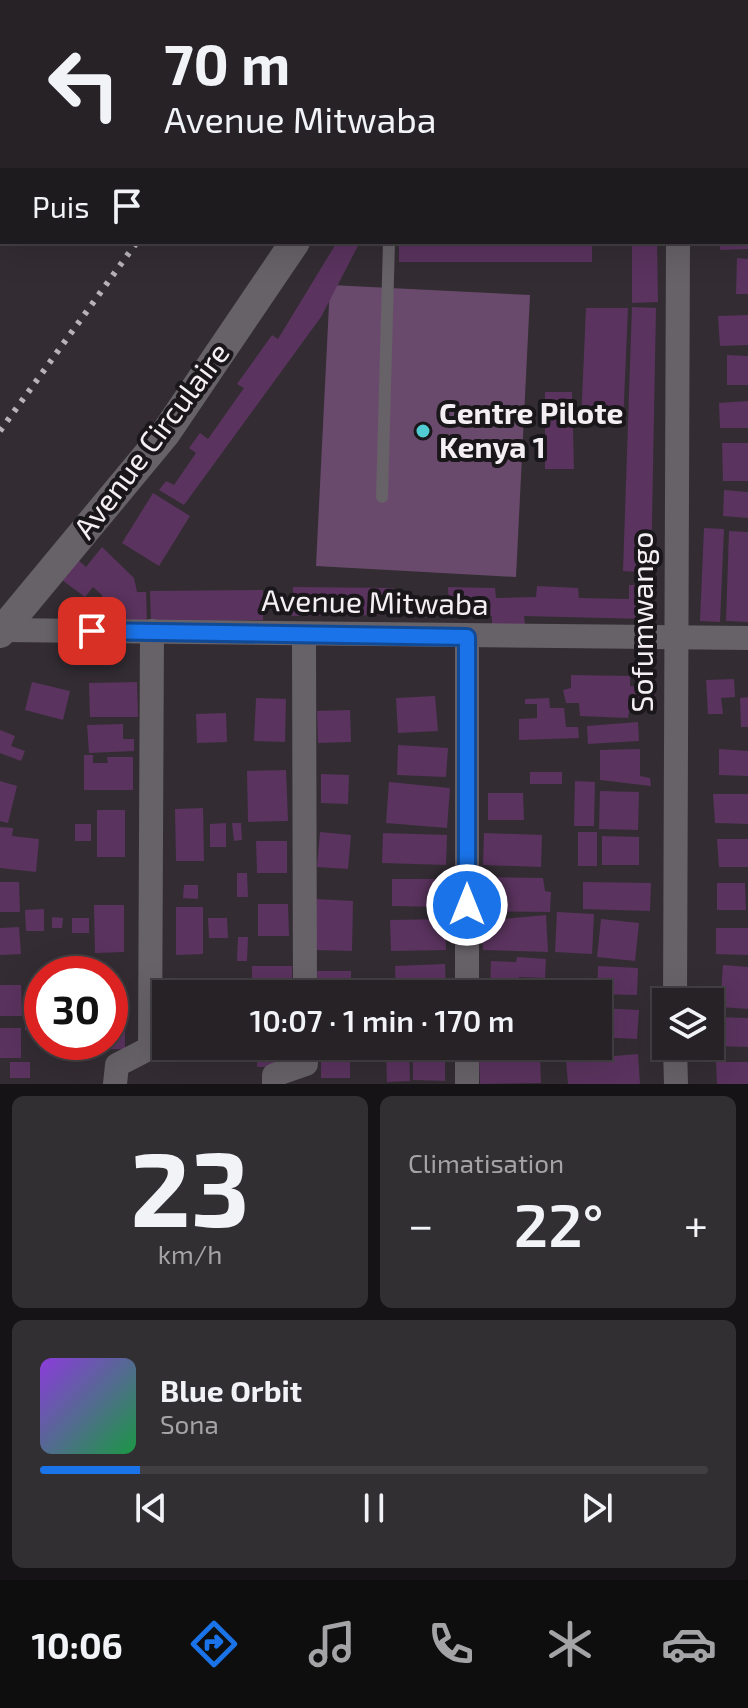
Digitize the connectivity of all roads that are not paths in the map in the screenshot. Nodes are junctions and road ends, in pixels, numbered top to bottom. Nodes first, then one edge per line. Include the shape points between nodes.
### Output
1 (294, 244) edge
2 (389, 244) edge
3 (678, 244) edge
4 (382, 497) dead end
5 (152, 631) junction
6 (1, 632) edge
7 (467, 637) junction
8 (674, 637) junction
9 (748, 638) edge
10 (304, 645) dead end
11 (305, 980) edge
12 (467, 980) edge
13 (675, 988) edge
14 (306, 1060) edge
15 (467, 1060) edge
16 (675, 1060) edge
17 (115, 1084) edge
18 (274, 1084) edge
19 (467, 1084) edge
20 (676, 1084) edge

1 - 6 street, Avenue Circulaire via 165,434
2 - 4 lane
3 - 8 street, Sofumwango
5 - 6 street, Avenue Mitwaba
5 - 7 street, Avenue Mitwaba
5 - 17 street via 150,1048 117,1065
7 - 8 street, Avenue Mitwaba
7 - 12 street
8 - 9 street, Avenue Mitwaba
8 - 13 street, Sofumwango
10 - 11 street
14 - 18 street via 274,1075
15 - 19 street
16 - 20 street

